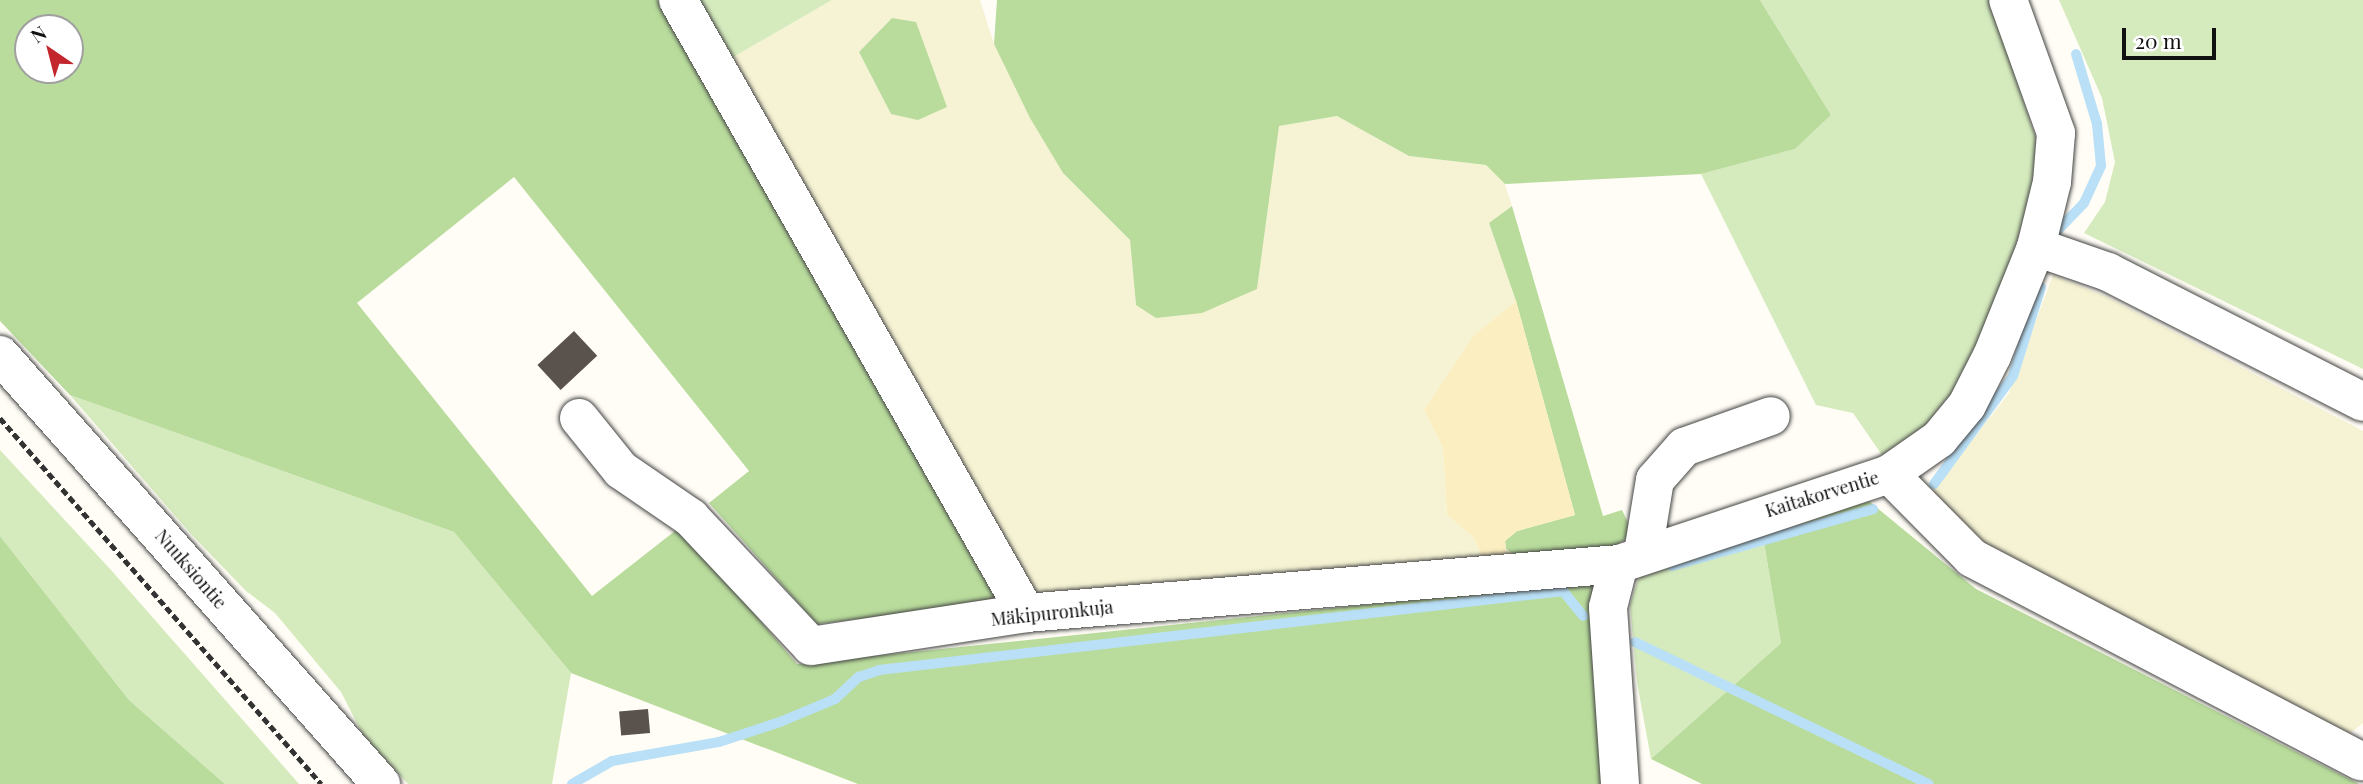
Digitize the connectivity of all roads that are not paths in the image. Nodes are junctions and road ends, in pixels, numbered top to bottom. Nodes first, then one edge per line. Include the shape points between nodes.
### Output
1 (678, 0) edge
2 (2008, 0) edge
3 (2036, 247) junction
4 (0, 355) edge
5 (2363, 402) edge
6 (1771, 416) dead end
7 (579, 418) dead end
8 (1889, 474) junction
9 (1631, 558) junction
10 (1026, 613) junction
11 (2361, 761) edge
12 (381, 784) edge
13 (1620, 784) edge

1 - 10 street
2 - 3 street, Kaitakorventie via 2056,134 2052,183
3 - 5 street via 2108,272
3 - 8 street, Kaitakorventie via 1967,405 1940,439
4 - 12 street, Nuuksiontie
6 - 9 street via 1684,447 1655,480
7 - 10 street, Mäkipuronkuja via 621,470 691,518 811,646
8 - 9 street, Kaitakorventie
8 - 11 street via 1972,558
9 - 10 street, Mäkipuronkuja
9 - 13 street via 1608,607

